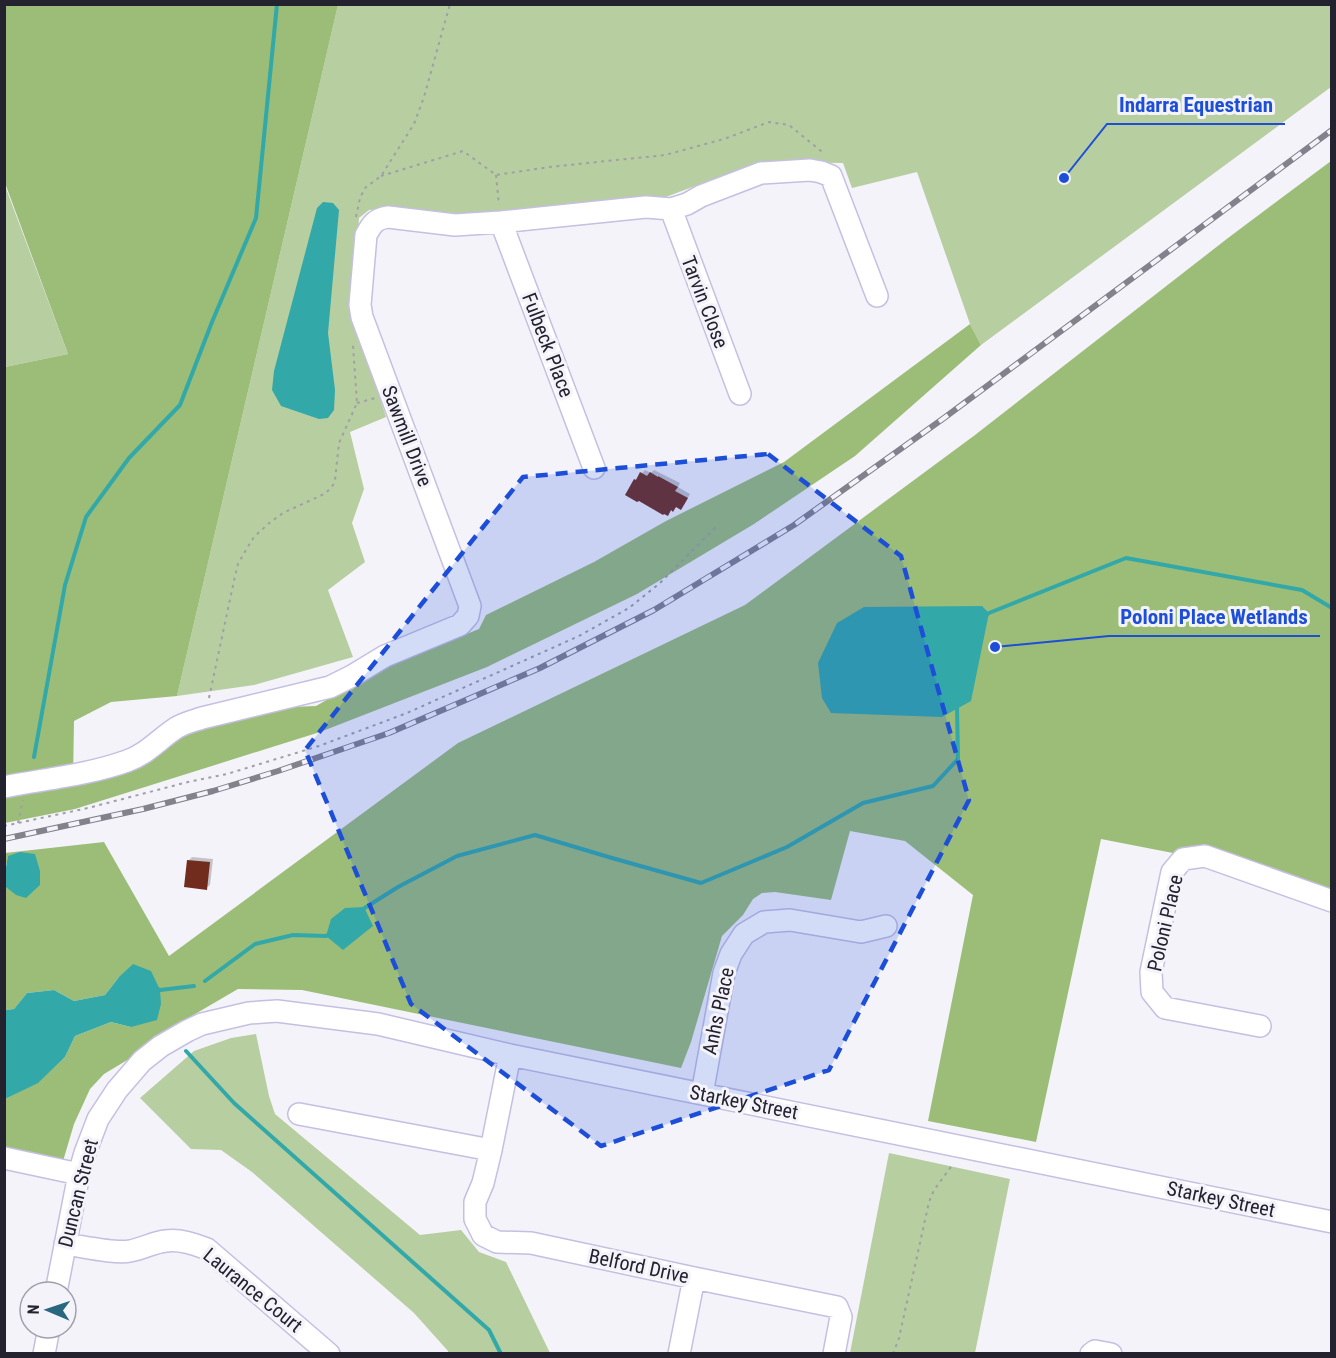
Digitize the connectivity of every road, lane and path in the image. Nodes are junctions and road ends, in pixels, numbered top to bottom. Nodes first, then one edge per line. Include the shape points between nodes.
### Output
1 (450, 4) edge
2 (496, 175) junction
3 (381, 176) junction
4 (831, 176) junction
5 (671, 209) junction
6 (356, 222) dead end
7 (501, 222) junction
8 (877, 296) dead end
9 (353, 346) dead end
10 (740, 394) dead end
11 (594, 468) dead end
12 (718, 525) dead end
13 (205, 703) dead end
14 (27, 783) junction
15 (4, 788) edge
16 (18, 823) junction
17 (4, 826) edge
18 (1332, 901) edge
19 (886, 926) dead end
20 (1260, 1026) dead end
21 (161, 1047) joint
22 (510, 1055) junction
23 (702, 1094) junction
24 (299, 1114) dead end
25 (491, 1150) junction
26 (4, 1158) edge
27 (953, 1163) dead end
28 (79, 1174) junction
29 (1332, 1222) edge
30 (64, 1244) junction
31 (694, 1278) junction
32 (64, 1280) edge
33 (329, 1353) edge
34 (679, 1353) edge
35 (834, 1353) edge
36 (893, 1353) edge
37 (1091, 1353) edge
38 (1111, 1353) edge

1 - 3 path via 414,124
2 - 3 path via 463,151
2 - 4 path via 665,155 769,122 789,125 821,151
2 - 7 path
3 - 6 path via 365,188
4 - 5 street, Sawmill Drive via 810,171 761,173
4 - 8 street
5 - 7 street, Sawmill Drive via 646,207
5 - 10 street, Tarvin Close
7 - 11 street, Fulbeck Place
7 - 14 street, Sawmill Drive via 455,225 378,219 366,235 360,305 470,606 468,616 460,625 385,656 330,687 182,724 148,751 127,761
9 - 13 path via 357,404 339,442 335,480 322,495 268,524 247,548 236,570
12 - 16 path via 629,608 579,636 407,713 319,746 227,774
14 - 15 street, Sawmill Drive
14 - 16 path
16 - 17 path
18 - 20 street, Poloni Place via 1205,856 1183,859 1172,872 1151,972 1152,992 1165,1008
19 - 23 street, Anhs Place via 861,932 790,920 764,922 744,934 724,973
21 - 22 street, Starkey Street via 202,1024 276,1011 378,1024
21 - 28 street, Duncan Street via 142,1061 98,1119
22 - 23 street, Starkey Street
22 - 25 street, Belford Drive
23 - 29 street, Starkey Street
24 - 25 street
25 - 31 street, Belford Drive via 475,1202 475,1219 483,1235 497,1242 531,1243
26 - 28 street
27 - 36 path via 929,1202
28 - 30 street, Duncan Street
30 - 32 street, Duncan Street
30 - 33 street, Laurance Court via 129,1251 165,1241 193,1243 207,1249
31 - 34 street
31 - 35 street, Belford Drive via 837,1307 841,1317
37 - 38 street

